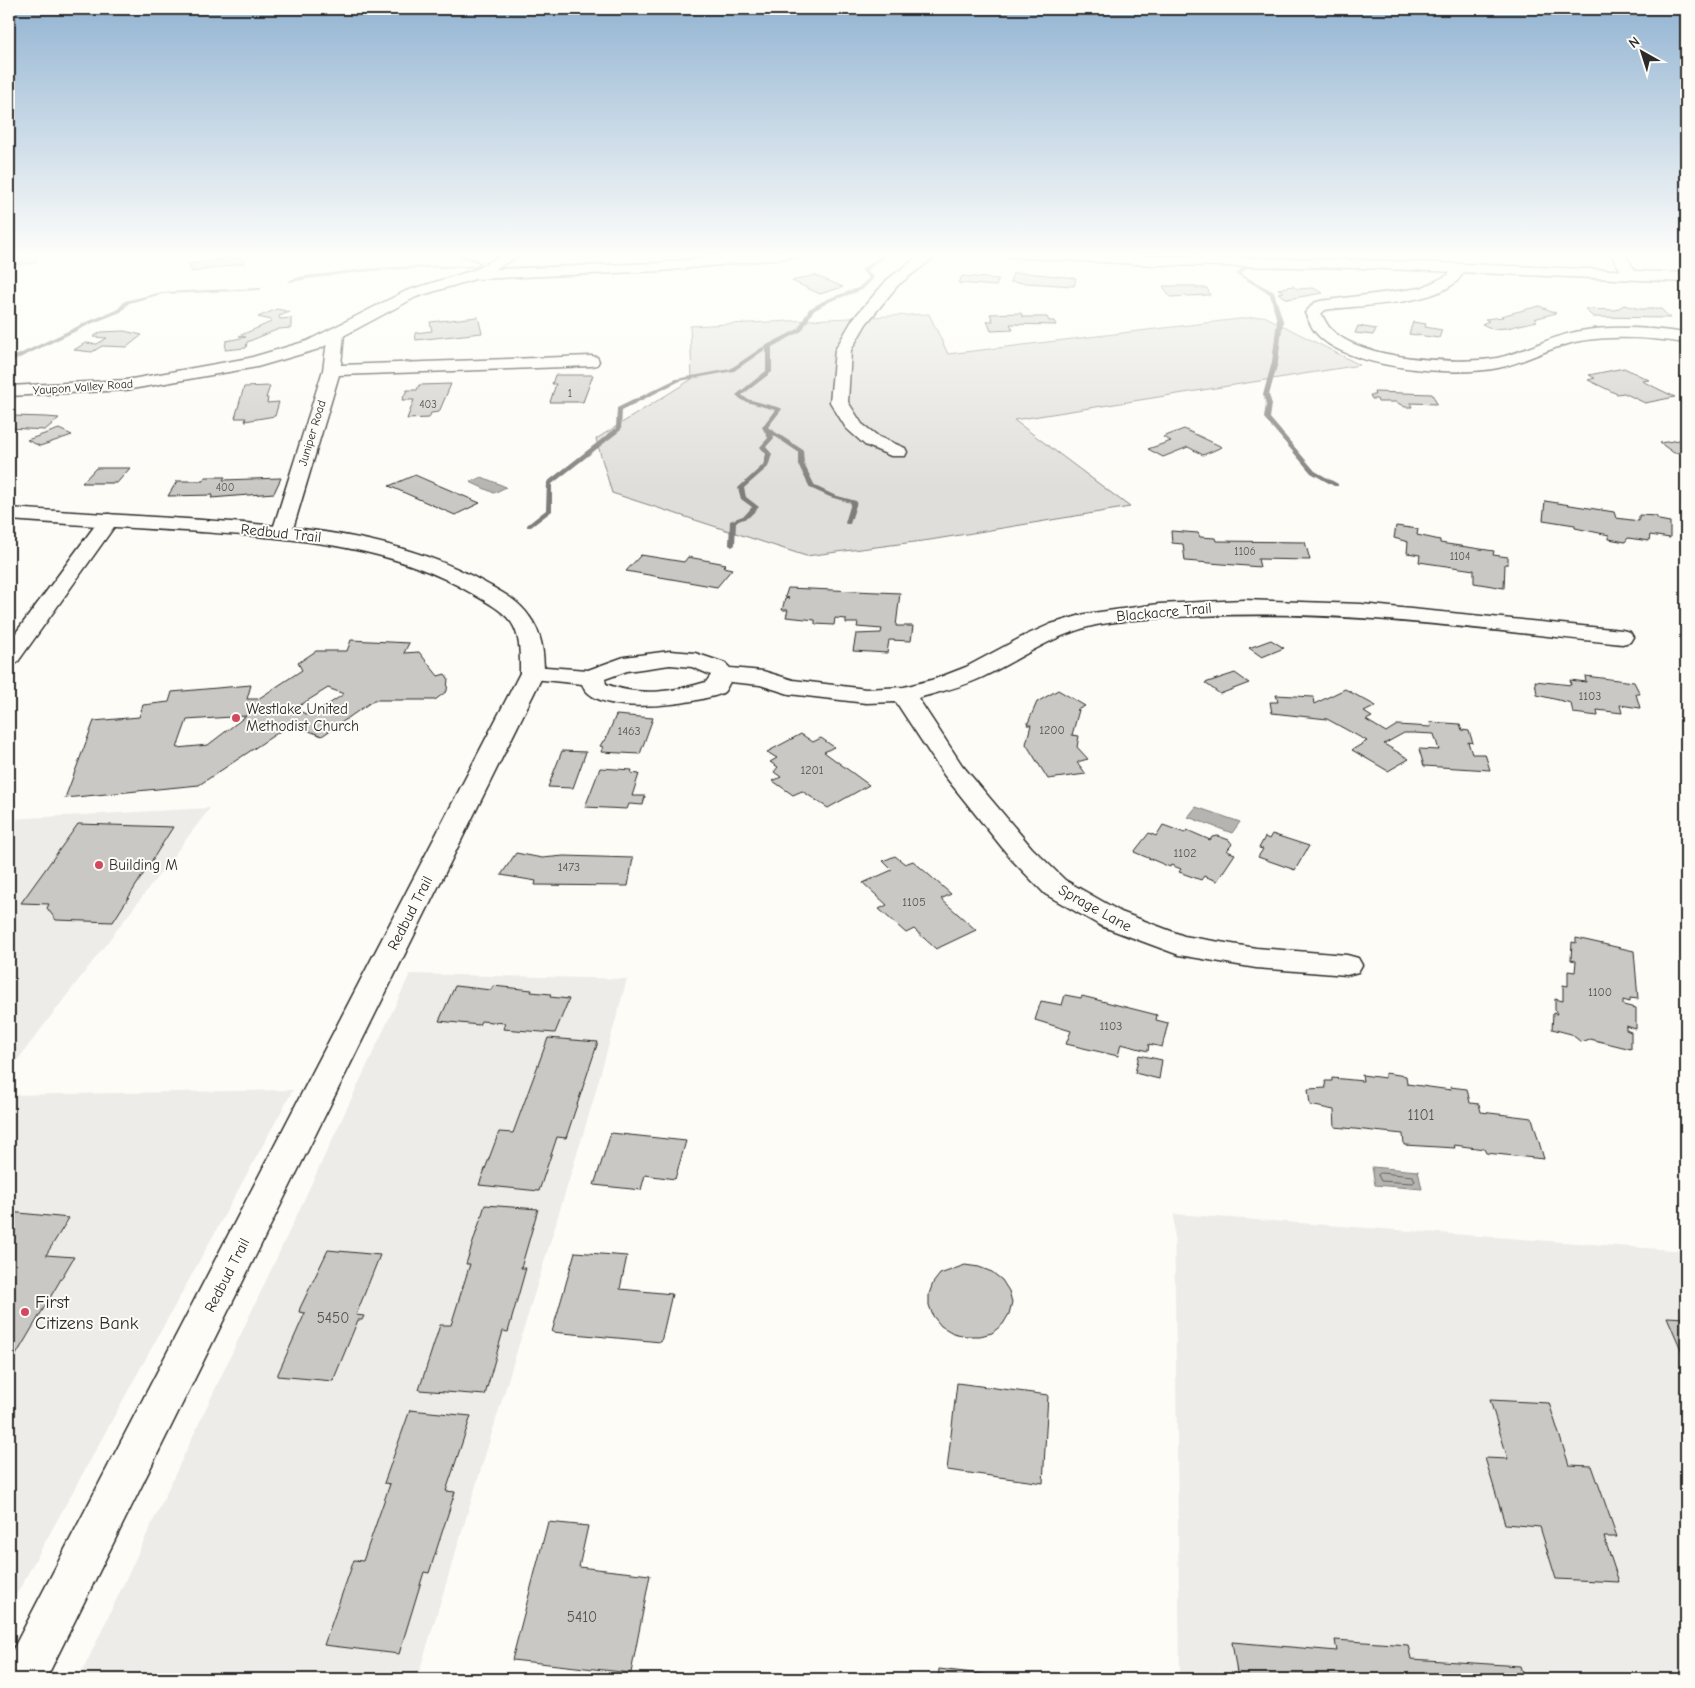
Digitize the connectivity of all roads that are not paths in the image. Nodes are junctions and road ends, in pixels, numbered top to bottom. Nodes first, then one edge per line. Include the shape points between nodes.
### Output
1 (340, 332) edge
2 (853, 332) edge
3 (1322, 332) edge
4 (336, 334) junction
5 (1686, 338) edge
6 (591, 361) dead end
7 (332, 370) junction
8 (9, 391) edge
9 (898, 452) dead end
10 (9, 514) edge
11 (109, 520) junction
12 (282, 532) junction
13 (1622, 637) dead end
14 (9, 658) edge
15 (532, 673) junction
16 (723, 674) junction
17 (592, 677) junction
18 (904, 694) junction
19 (1347, 965) dead end
20 (22, 1679) edge

1 - 4 street, Yaupon Valley Road
2 - 9 street via 843,350 839,402 855,428 872,441
3 - 5 street via 1367,355 1408,364 1446,367 1496,363 1550,342 1580,336 1639,334
4 - 7 street, Juniper Road
4 - 8 street, Yaupon Valley Road via 313,345 252,363 126,385
6 - 7 street
7 - 12 street, Juniper Road
10 - 11 street, Redbud Trail
11 - 12 street, Redbud Trail
11 - 14 street
12 - 15 street, Redbud Trail via 332,538 379,549 435,566 476,584 504,603 524,624 532,645
13 - 18 street, Blackacre Trail via 1362,611 1246,607 1159,610 1093,619 1059,629 974,672
15 - 17 street, Blackacre Trail
15 - 20 street, Redbud Trail
16 - 17 street, Blackacre Trail via 717,668 695,660 670,658 624,664
16 - 17 street via 715,687 671,699 642,700 596,688
16 - 18 street, Blackacre Trail via 763,678 788,686 837,694
18 - 19 street, Sprage Lane via 957,774 1022,854 1056,887 1110,919 1178,945 1256,958

